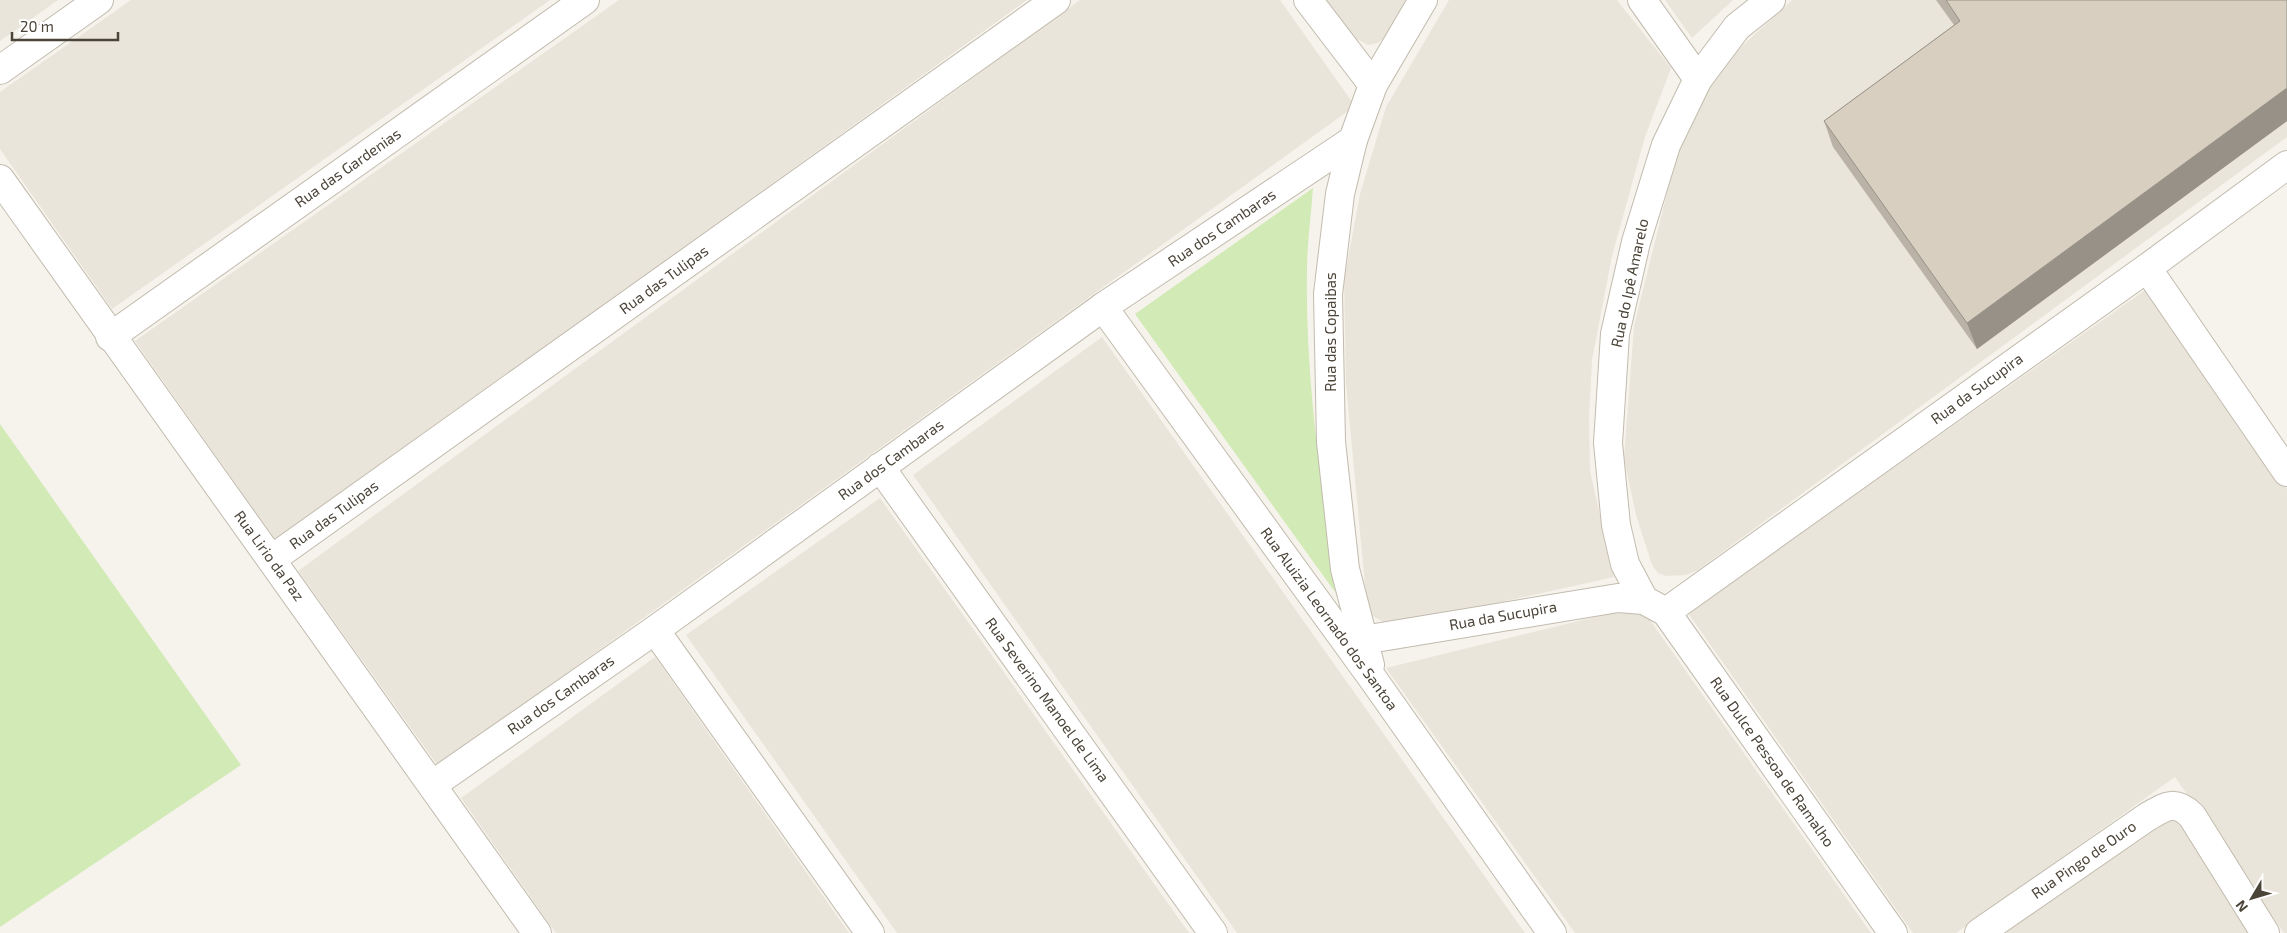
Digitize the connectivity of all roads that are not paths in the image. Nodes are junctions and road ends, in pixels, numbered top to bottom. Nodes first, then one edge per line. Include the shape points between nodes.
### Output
1 (99, 0) edge
2 (585, 0) edge
3 (1056, 0) edge
4 (1308, 0) edge
5 (1423, 0) edge
6 (1642, 0) edge
7 (1770, 0) edge
8 (0, 70) edge
9 (1698, 79) junction
10 (1373, 85) junction
11 (1353, 140) junction
12 (2287, 165) edge
13 (0, 179) edge
14 (2147, 268) junction
15 (1104, 307) junction
16 (110, 336) junction
17 (880, 467) junction
18 (2287, 472) edge
19 (272, 560) junction
20 (1655, 606) junction
21 (655, 630) junction
22 (1363, 640) junction
23 (1373, 679) junction
24 (432, 785) junction
25 (537, 933) edge
26 (870, 933) edge
27 (1213, 933) edge
28 (1552, 933) edge
29 (1893, 933) edge
30 (1979, 933) edge
31 (2265, 933) edge

1 - 8 street
2 - 16 street, Rua das Gardenias
3 - 19 street, Rua das Tulipas
4 - 10 street
5 - 10 street, Rua das Copaibas
6 - 9 street
7 - 9 street, Rua do Ipê Amarelo via 1737,27
9 - 20 street, Rua do Ipê Amarelo via 1666,145 1636,242 1615,334 1608,443 1616,525 1626,564
10 - 11 street, Rua das Copaibas
11 - 15 street, Rua dos Cambaras
11 - 22 street, Rua das Copaibas via 1340,194 1328,294 1331,442 1345,569
12 - 14 street, Rua da Sucupira
13 - 16 street, Rua Lirio da Paz
14 - 18 street
14 - 20 street, Rua da Sucupira
15 - 17 street, Rua dos Cambaras
15 - 23 street, Rua Aluizia Leornado dos Santoa
16 - 19 street, Rua Lirio da Paz
17 - 21 street, Rua dos Cambaras
17 - 27 street, Rua Severino Manoel de Lima
19 - 24 street, Rua Lirio da Paz
20 - 22 street, Rua da Sucupira via 1618,598
20 - 29 street, Rua Dulce Pessoa de Ramalho
21 - 24 street, Rua dos Cambaras
21 - 26 street
22 - 23 street, Rua das Copaibas
23 - 28 street, Rua Aluizia Leornado dos Santoa
24 - 25 street, Rua Lirio da Paz
30 - 31 street, Rua Pingo de Ouro via 2164,807 2176,805 2192,816

